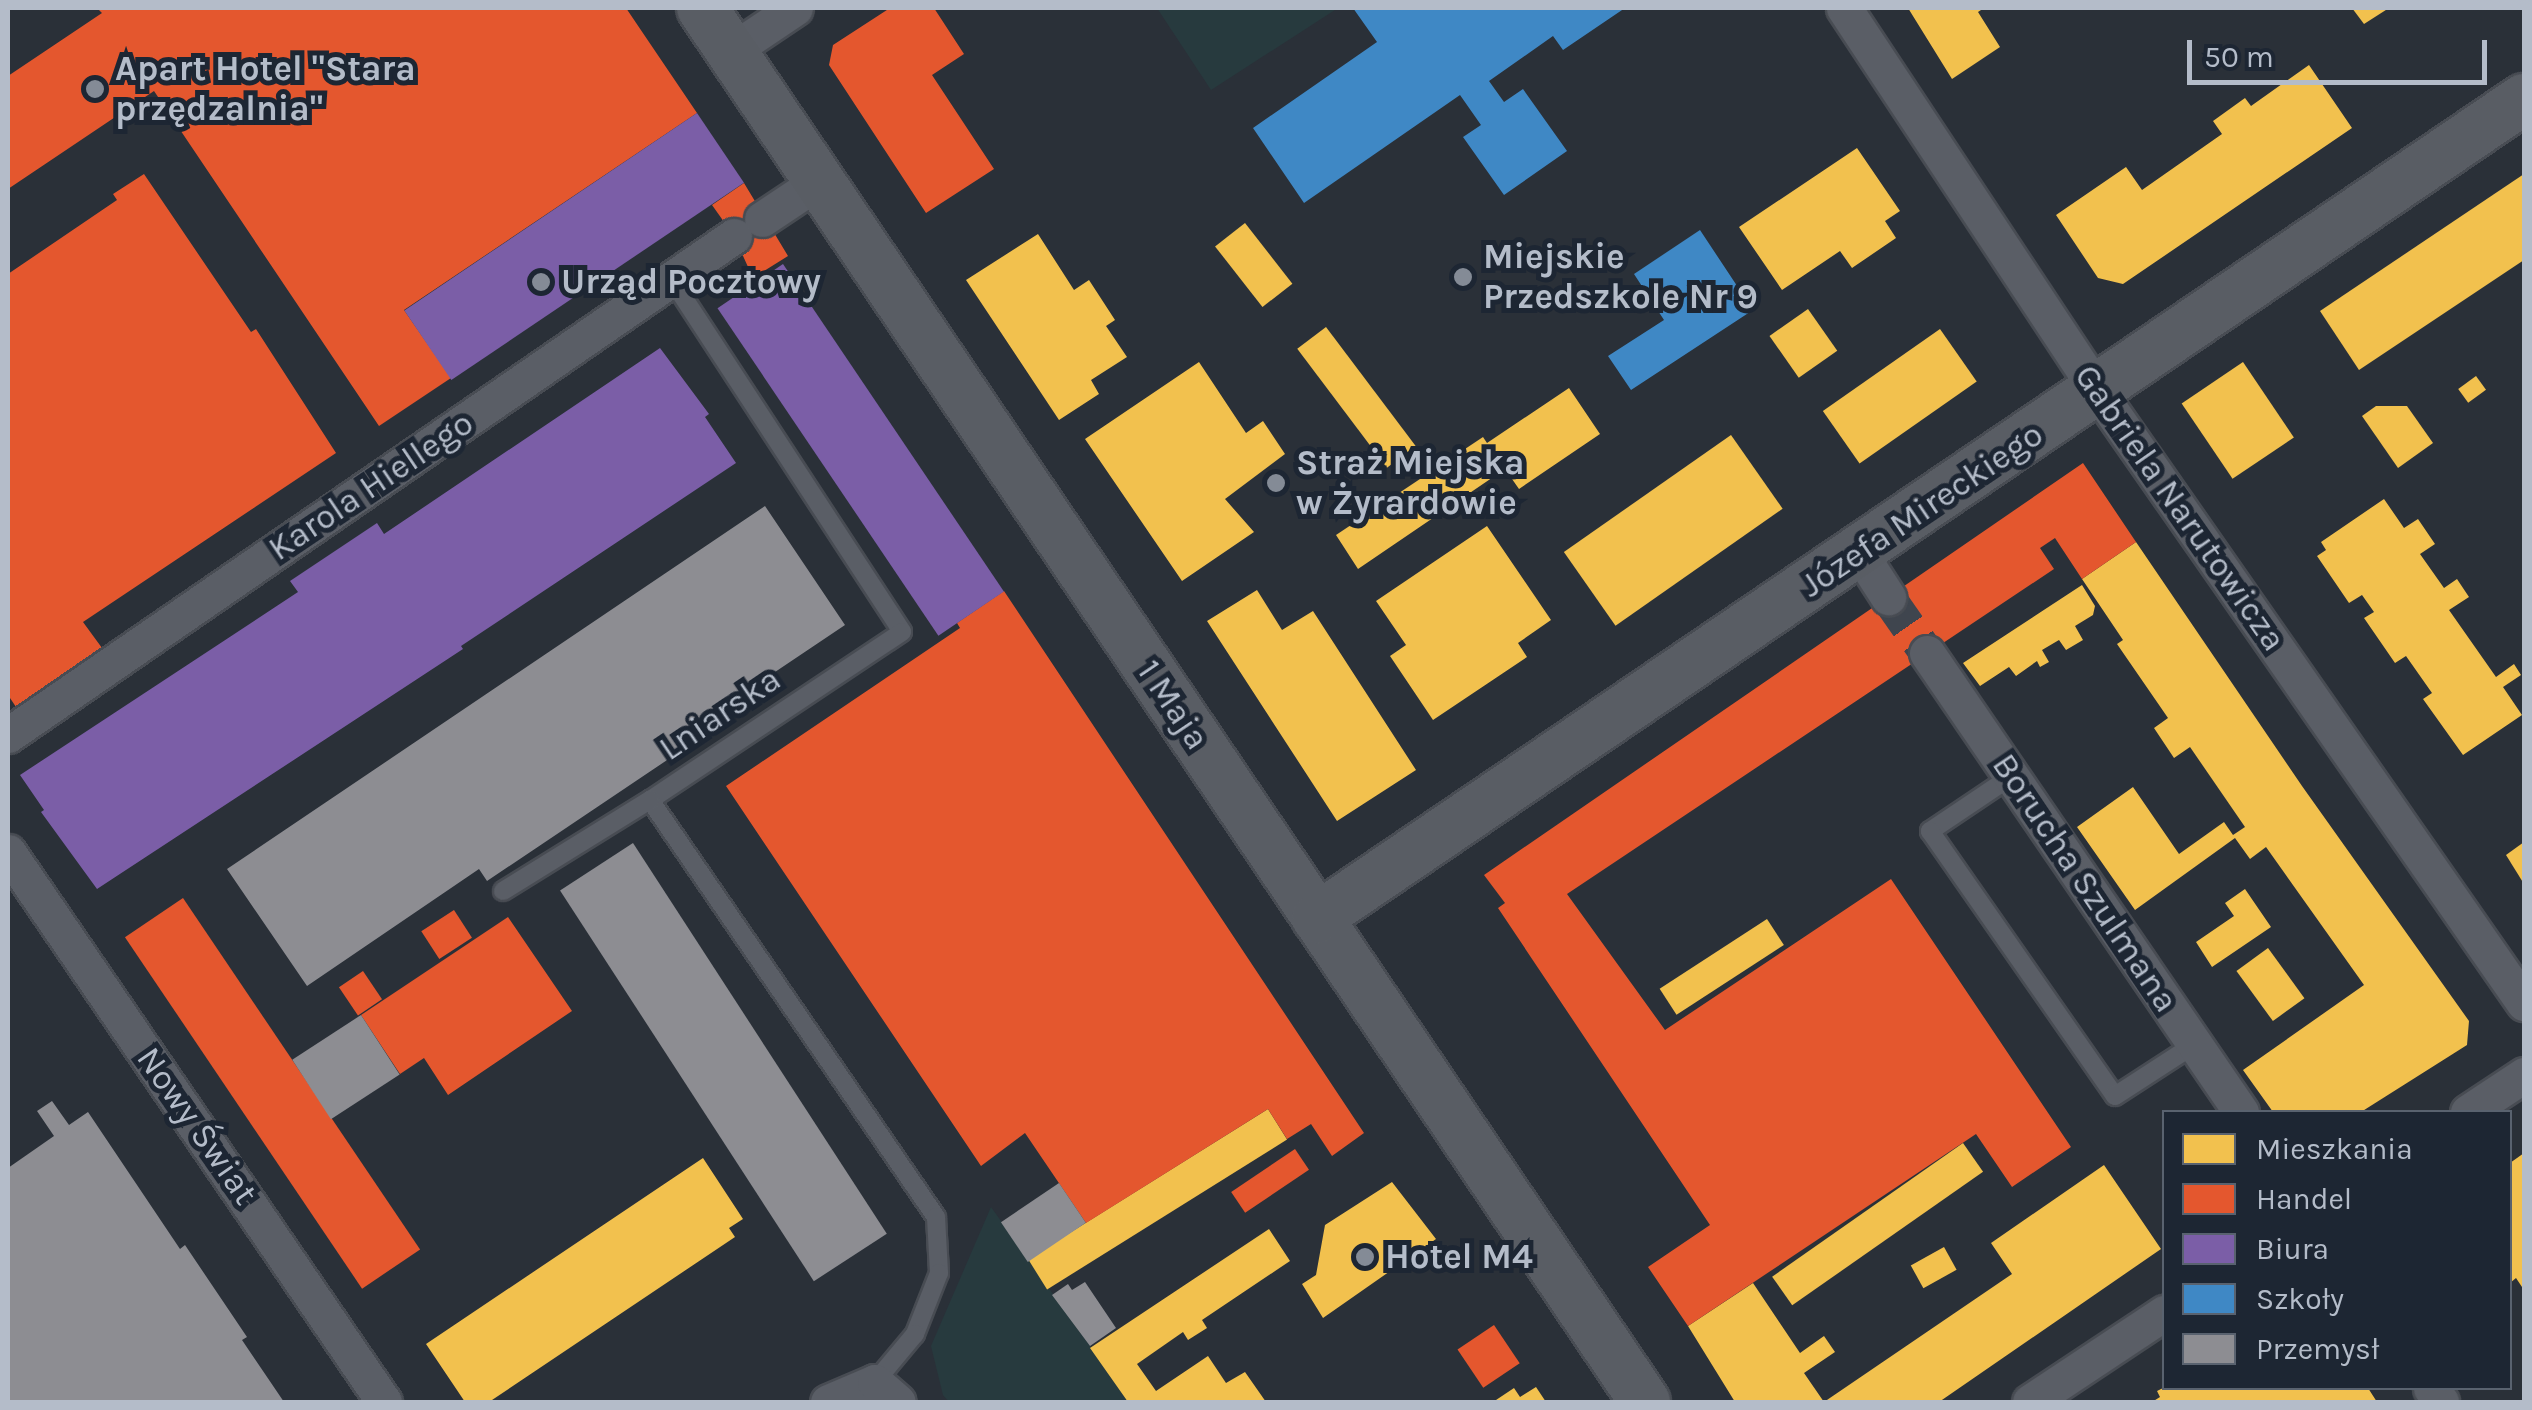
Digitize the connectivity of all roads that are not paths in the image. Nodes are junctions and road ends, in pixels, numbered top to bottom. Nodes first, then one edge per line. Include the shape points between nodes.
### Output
1 (702, 8) edge
2 (795, 8) edge
3 (1844, 8) edge
4 (732, 51) junction
5 (2524, 99) edge
6 (818, 181) junction
7 (672, 280) junction
8 (2098, 392) junction
9 (1859, 552) junction
10 (1888, 597) tunnel mouth
11 (1927, 653) tunnel mouth
12 (8, 735) edge
13 (2012, 776) junction
14 (650, 800) junction
15 (8, 852) edge
16 (502, 891) dead end
17 (1317, 918) junction
18 (2524, 1003) edge
19 (2195, 1044) junction
20 (2524, 1074) edge
21 (2241, 1110) edge
22 (2471, 1110) edge
23 (2162, 1314) edge
24 (887, 1392) edge
25 (384, 1402) edge
26 (828, 1402) edge
27 (1644, 1402) edge
28 (2030, 1402) edge

1 - 4 street, 1 Maja
2 - 4 street
3 - 8 street, Gabriela Narutowicza
4 - 6 street, 1 Maja
5 - 8 street, Józefa Mireckiego
6 - 7 street, Karola Hiellego
6 - 17 street, 1 Maja
7 - 12 street, Karola Hiellego
7 - 14 lane, Lniarska via 902,632
8 - 9 street, Józefa Mireckiego
8 - 18 street, Gabriela Narutowicza
9 - 10 street
9 - 17 street, Józefa Mireckiego
11 - 13 street, Borucha Szulmana
13 - 19 street, Borucha Szulmana
13 - 19 lane via 1930,830 2115,1096
14 - 16 lane
14 - 24 lane, Lniarska via 936,1217 939,1274
15 - 25 street, Nowy Świat
17 - 27 street, 1 Maja
19 - 21 street, Borucha Szulmana
20 - 22 street
23 - 28 street
24 - 26 street

